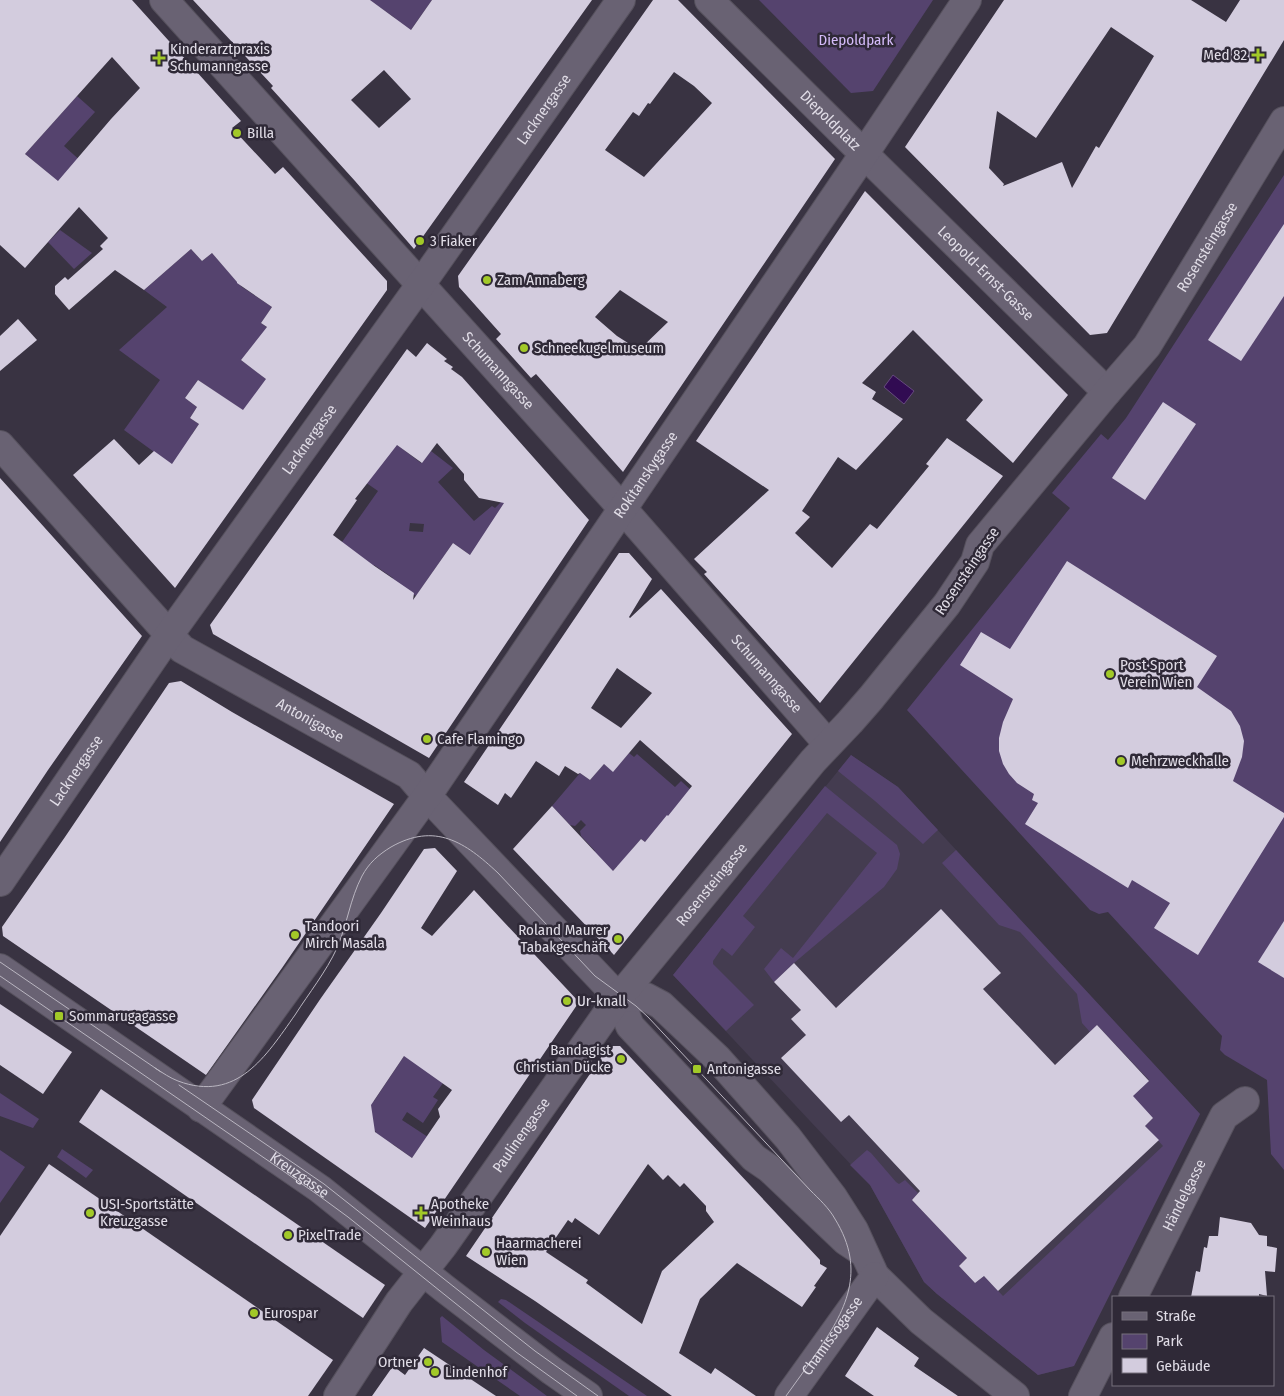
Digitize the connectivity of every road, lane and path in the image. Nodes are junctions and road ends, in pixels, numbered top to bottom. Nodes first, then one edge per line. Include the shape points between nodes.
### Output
1 (164, 0) edge
2 (621, 0) edge
3 (708, 0) edge
4 (967, 0) edge
5 (1284, 121) edge
6 (864, 154) junction
7 (421, 284) junction
8 (1107, 392) junction
9 (0, 445) edge
10 (622, 508) junction
11 (169, 635) junction
12 (828, 744) junction
13 (427, 796) junction
14 (0, 882) edge
15 (0, 968) edge
16 (618, 998) junction
17 (1245, 1101) dead end
18 (201, 1108) junction
19 (870, 1265) junction
20 (423, 1272) junction
21 (1134, 1296) edge
22 (1112, 1339) edge
23 (338, 1396) edge
24 (588, 1396) edge
25 (789, 1396) edge
26 (1015, 1396) edge
27 (1083, 1396) edge

1 - 7 street, Schumanngasse
2 - 7 street, Lacknergasse
3 - 6 street, Diepoldplatz
4 - 6 street, Diepoldplatz
5 - 8 street, Rosensteingasse via 1147,346
6 - 8 street, Leopold-Ernst-Gasse
6 - 10 street, Rokitanskygasse
7 - 10 street, Schumanngasse
7 - 11 street, Lacknergasse
8 - 12 street, Rosensteingasse via 980,545 975,562 948,604 871,698
9 - 11 street, Antonigasse
10 - 12 street, Schumanngasse
10 - 13 street, Rokitanskygasse
11 - 13 street, Antonigasse via 182,649 409,775
11 - 14 street, Lacknergasse
12 - 16 street, Rosensteingasse
13 - 16 street, Antonigasse
13 - 18 street
15 - 18 street, Kreuzgasse
16 - 19 street, Antonigasse via 630,1026 754,1158 770,1169
16 - 19 street, Antonigasse via 646,998 661,1005 718,1059 788,1138 828,1191 854,1230
16 - 20 street, Paulinengasse
17 - 21 street, Händelgasse via 1224,1116
18 - 20 street, Kreuzgasse via 320,1189
19 - 25 street, Chamissogasse
19 - 26 street, Antonigasse via 922,1321
20 - 23 street, Paulinengasse
20 - 24 street, Kreuzgasse
22 - 27 street

